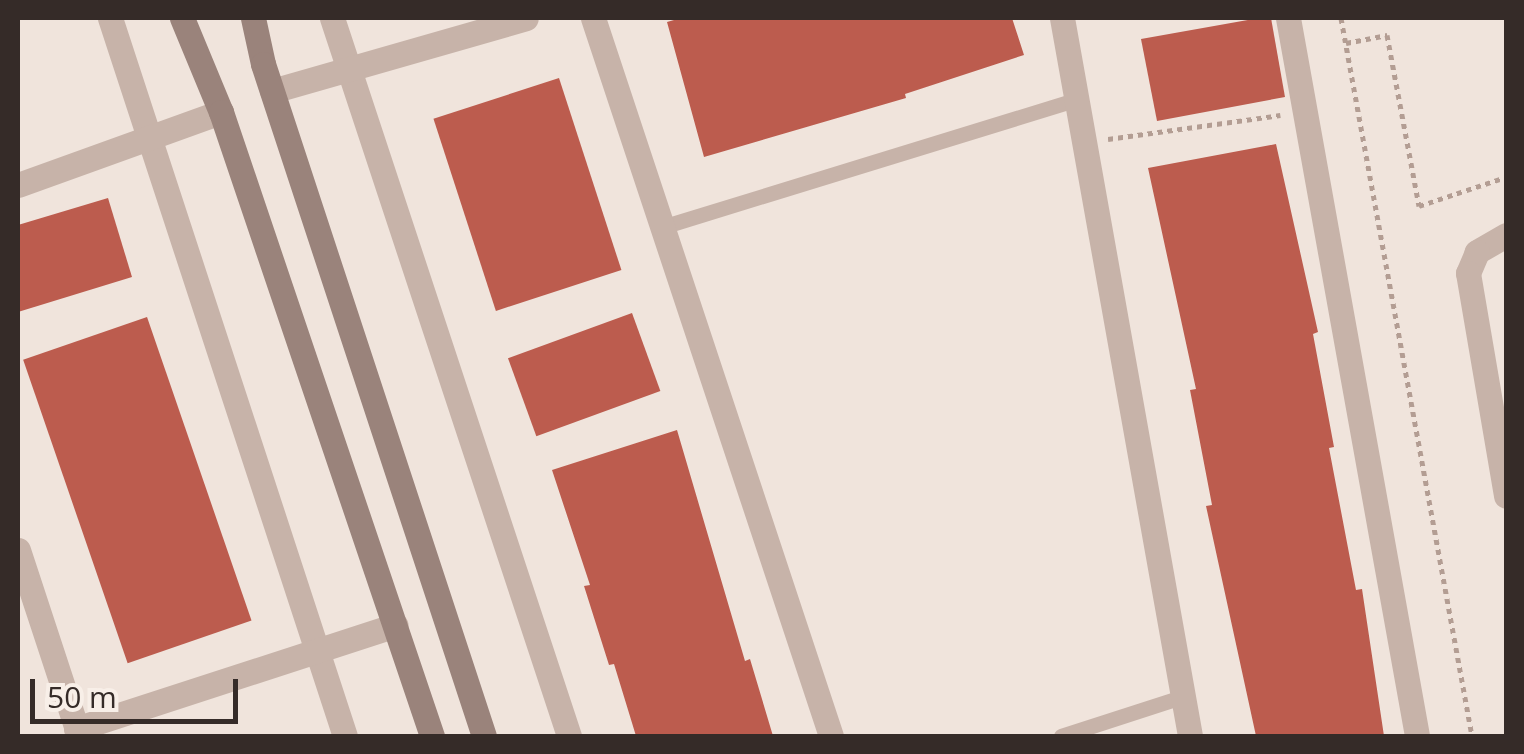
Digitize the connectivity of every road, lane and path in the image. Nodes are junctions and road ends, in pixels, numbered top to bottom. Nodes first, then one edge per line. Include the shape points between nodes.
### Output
1 (110, 18) edge
2 (182, 18) edge
3 (200, 18) edge
4 (238, 18) edge
5 (254, 18) edge
6 (332, 18) edge
7 (526, 18) edge
8 (593, 18) edge
9 (1062, 18) edge
10 (1288, 18) edge
11 (1341, 18) edge
12 (1346, 43) junction
13 (263, 64) junction
14 (349, 69) junction
15 (272, 91) junction
16 (1076, 100) junction
17 (222, 112) junction
18 (1303, 112) junction
19 (148, 138) junction
20 (1084, 143) junction
21 (1506, 177) edge
22 (18, 185) edge
23 (662, 227) junction
24 (1506, 235) edge
25 (1506, 496) edge
26 (18, 550) edge
27 (396, 624) junction
28 (316, 648) junction
29 (1182, 697) junction
30 (78, 733) edge
31 (346, 736) edge
32 (432, 736) edge
33 (484, 736) edge
34 (570, 736) edge
35 (831, 736) edge
36 (1061, 736) edge
37 (1190, 736) edge
38 (1416, 736) edge
39 (1472, 736) edge

1 - 19 street
2 - 17 street
3 - 17 street
4 - 13 street
5 - 13 street
6 - 14 street
7 - 14 street
8 - 23 street
9 - 16 street
10 - 18 street
11 - 12 path
12 - 21 path via 1388,34 1420,206
12 - 39 path
13 - 15 street
14 - 15 street
14 - 34 street
15 - 33 street
16 - 20 street
16 - 23 lane
17 - 19 street
17 - 27 street
18 - 20 path
18 - 38 street
19 - 22 street
19 - 28 street
20 - 29 street
23 - 35 street
24 - 25 street via 1476,252 1468,273
26 - 30 street
27 - 28 street
27 - 32 street
28 - 30 street
28 - 31 street
29 - 36 lane
29 - 37 street

